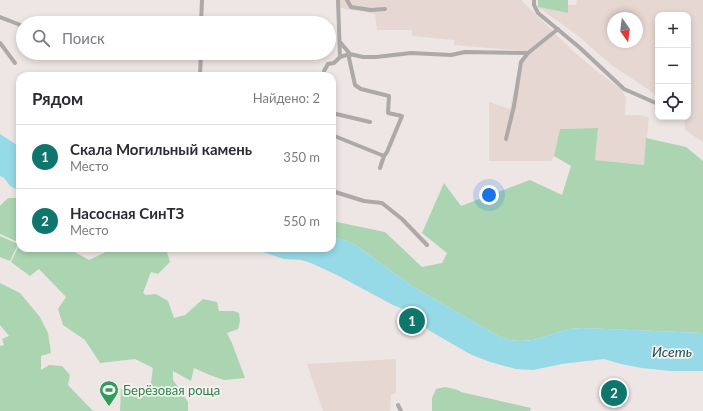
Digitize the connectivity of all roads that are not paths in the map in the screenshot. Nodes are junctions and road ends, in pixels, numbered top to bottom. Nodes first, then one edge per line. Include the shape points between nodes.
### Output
1 (202, 0) edge
2 (338, 0) edge
3 (347, 0) edge
4 (534, 0) edge
5 (385, 9) dead end
6 (201, 16) edge
7 (0, 17) edge
8 (16, 23) edge
9 (558, 29) junction
10 (340, 42) junction
11 (0, 43) edge
12 (528, 53) junction
13 (350, 54) junction
14 (340, 57) junction
15 (201, 60) edge
16 (16, 63) dead end
17 (200, 72) edge
18 (324, 72) edge
19 (655, 103) edge
20 (336, 113) edge
21 (370, 122) dead end
22 (336, 137) edge
23 (506, 139) dead end
24 (384, 156) junction
25 (380, 168) dead end
26 (336, 192) edge
27 (427, 245) dead end
28 (398, 405) dead end
29 (400, 411) edge

1 - 6 street
2 - 10 street
3 - 5 street via 352,7
4 - 9 street via 538,13
7 - 8 street
9 - 12 street
9 - 19 street via 624,88
10 - 13 street
10 - 14 street
11 - 16 street
12 - 13 street via 411,53 376,57
12 - 23 street via 521,62
13 - 14 street
13 - 24 street via 355,85 360,89 389,96 388,113 402,116
14 - 18 street via 334,63 328,64
15 - 17 street
20 - 21 street
22 - 24 street
24 - 25 street
26 - 27 street via 382,204 402,219
28 - 29 street

